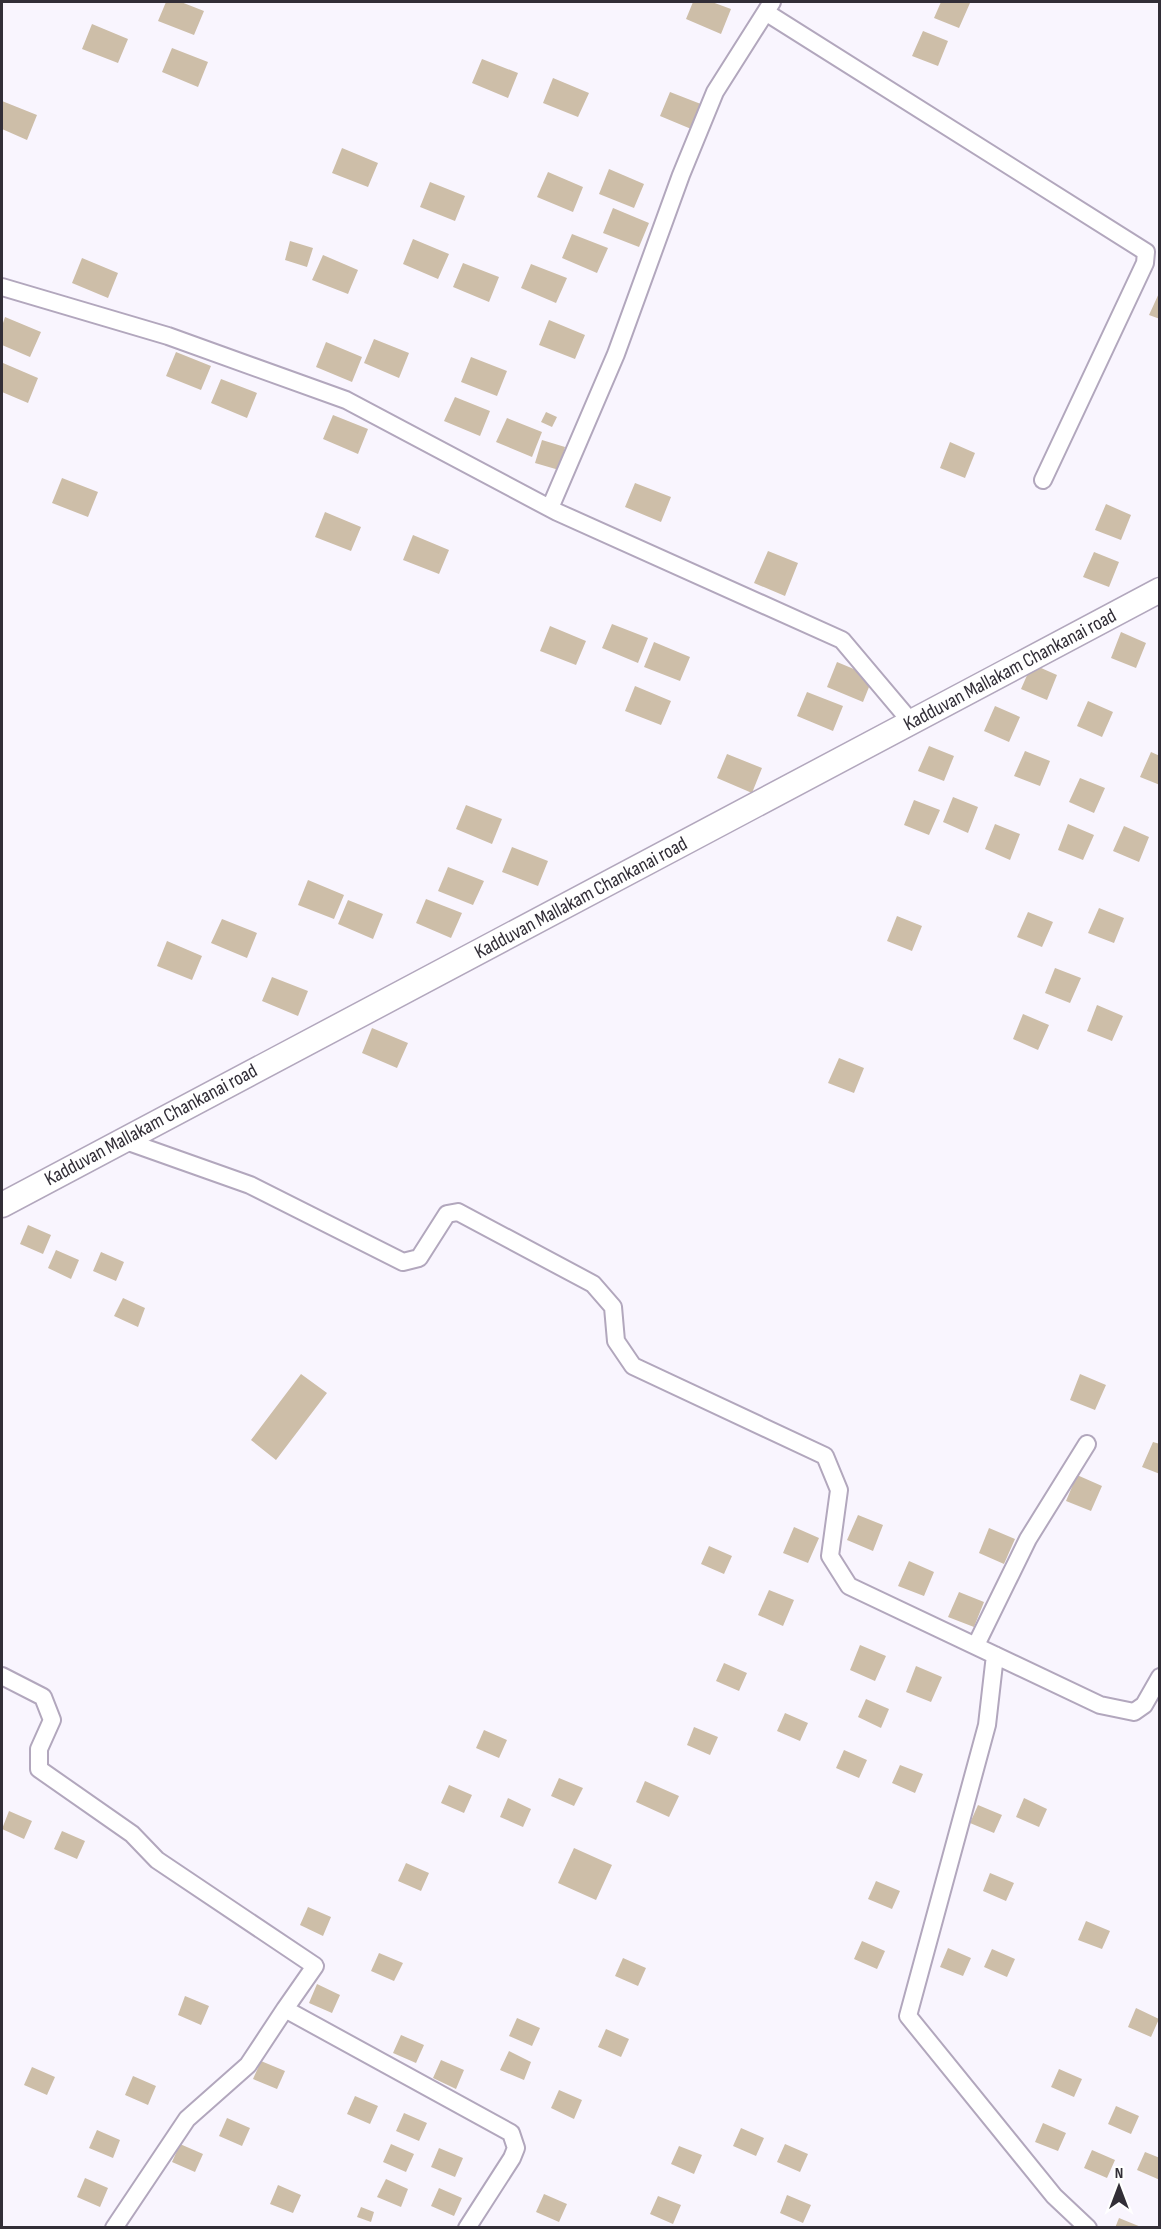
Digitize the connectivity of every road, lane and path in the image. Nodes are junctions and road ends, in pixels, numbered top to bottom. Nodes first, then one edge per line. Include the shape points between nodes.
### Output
1 (770, 7) edge
2 (2, 286) edge
3 (1042, 480) dead end
4 (550, 508) junction
5 (1160, 590) edge
6 (912, 723) junction
7 (123, 1140) junction
8 (2, 1204) edge
9 (1087, 1444) dead end
10 (976, 1645) junction
11 (995, 1655) junction
12 (2, 1676) edge
13 (1160, 1677) edge
14 (285, 2009) junction
15 (114, 2228) edge
16 (467, 2228) edge
17 (1088, 2228) edge

1 - 3 street via 1146,252 1145,263
1 - 4 street via 715,92 616,354
2 - 4 street via 168,336 346,400
4 - 6 street via 842,640
5 - 6 main road, Kadduvan Mallakam Chankanai road
6 - 7 main road, Kadduvan Mallakam Chankanai road
7 - 8 main road, Kadduvan Mallakam Chankanai road
7 - 10 street via 250,1185 404,1262 419,1258 447,1214 458,1212 593,1284 613,1307 616,1341 633,1366 825,1456 839,1490 830,1556 849,1586
9 - 10 street via 1028,1539
10 - 11 street
11 - 13 street via 1100,1705 1134,1712 1144,1705
11 - 17 street via 987,1725 908,2016 1054,2196
12 - 14 street via 43,1697 52,1720 39,1749 39,1769 132,1834 157,1860 315,1966
14 - 15 street via 248,2065 187,2119
14 - 16 street via 511,2133 516,2148 512,2158

